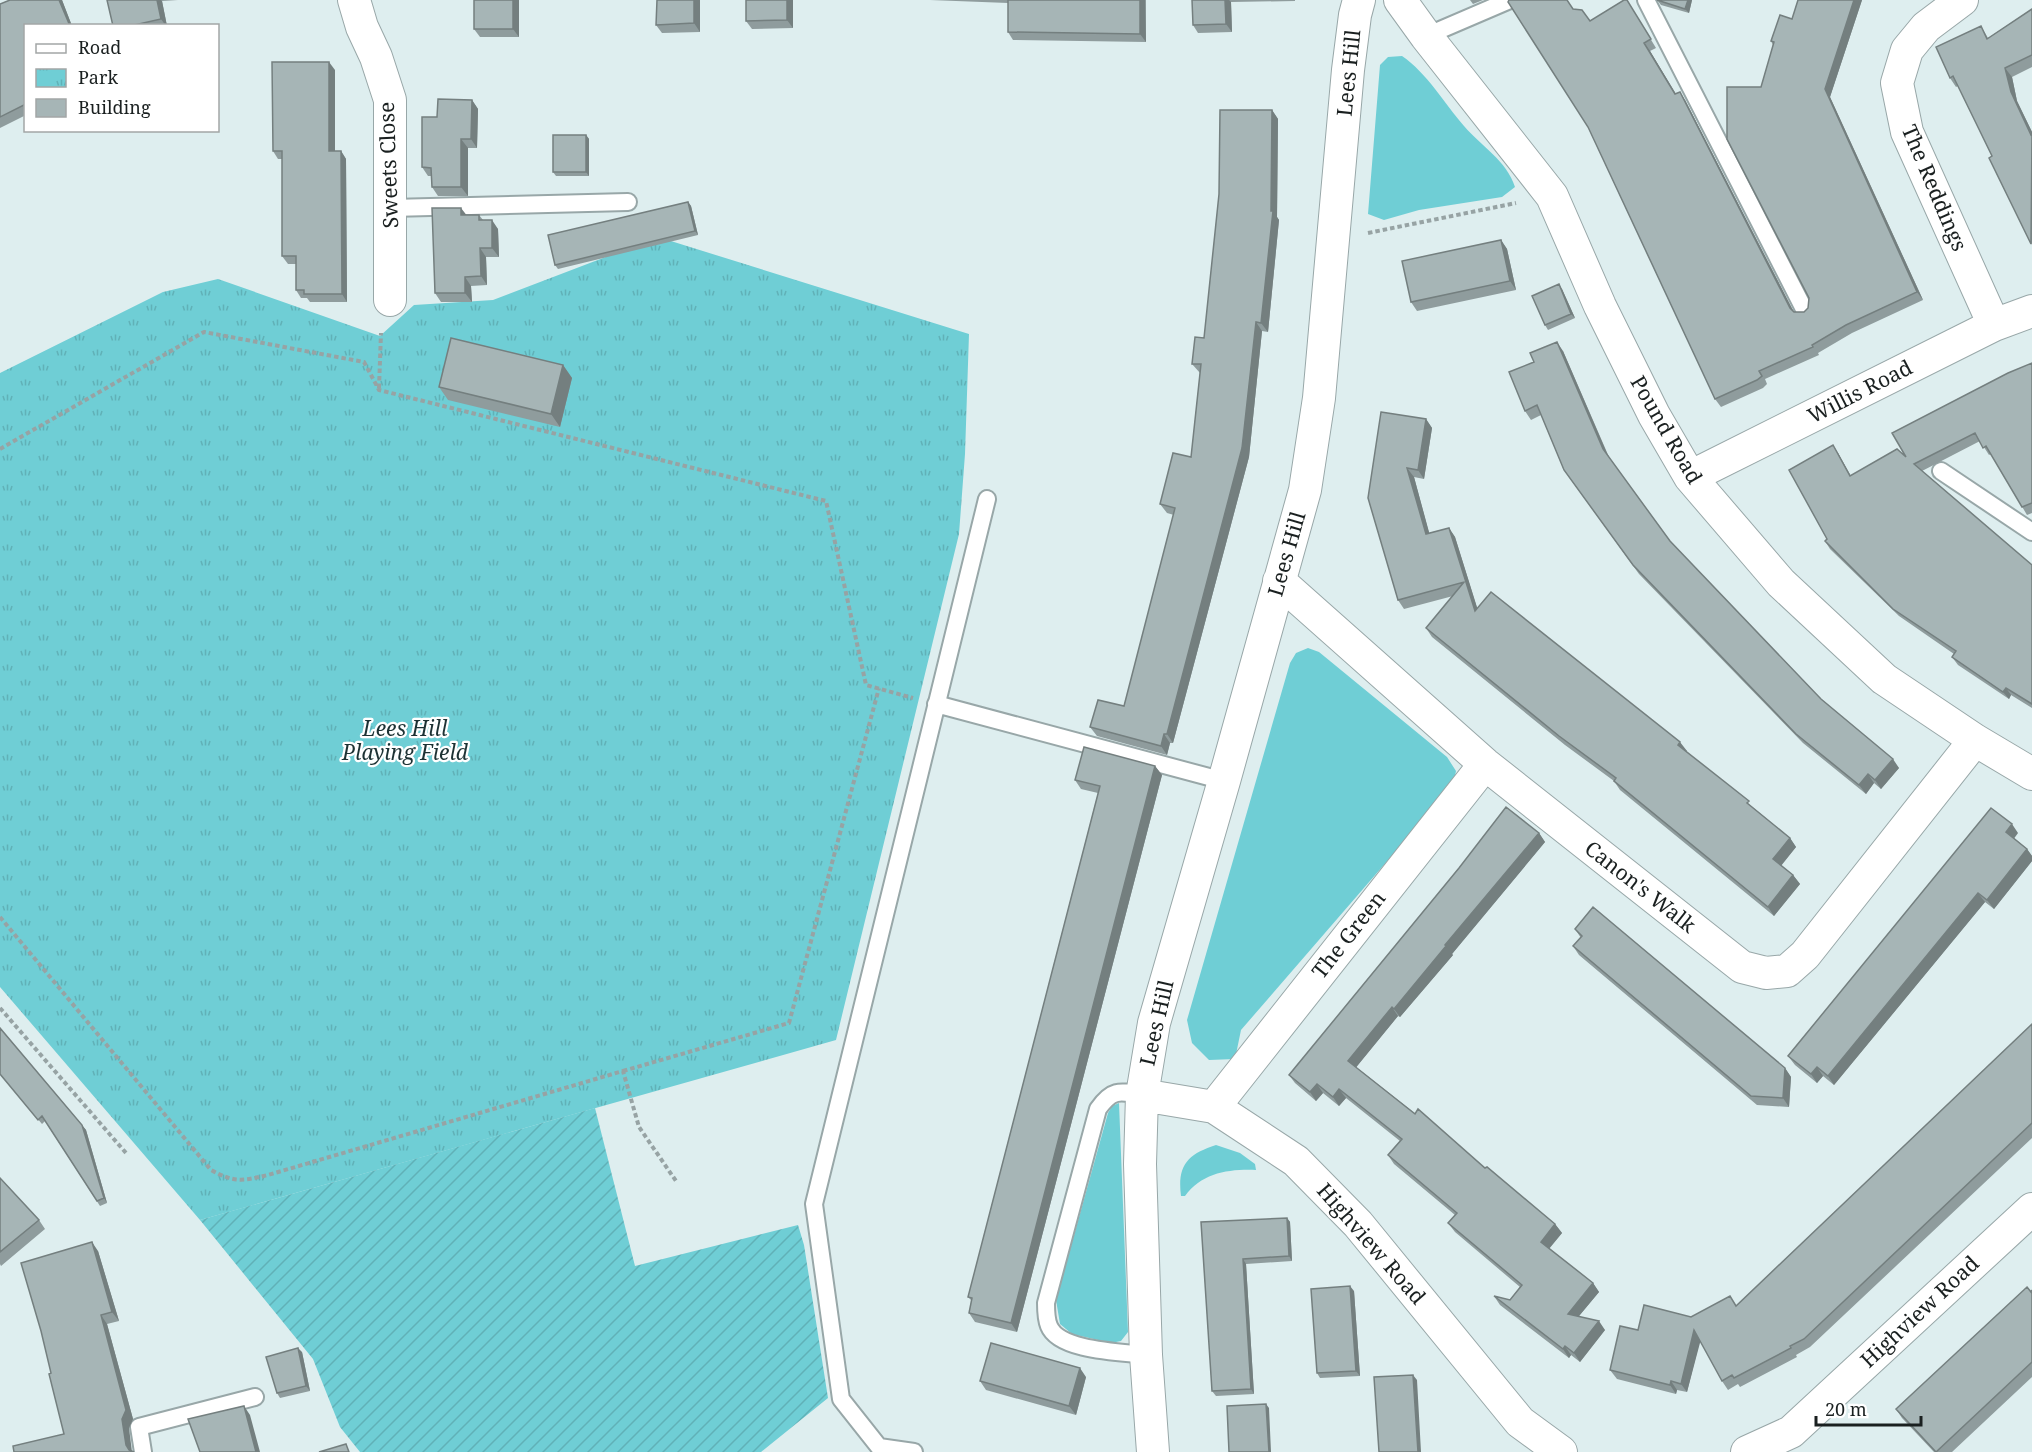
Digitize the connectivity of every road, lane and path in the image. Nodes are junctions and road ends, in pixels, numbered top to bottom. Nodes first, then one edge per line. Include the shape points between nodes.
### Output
1 (354, 0) edge
2 (1359, 0) edge
3 (1400, 0) edge
4 (1510, 0) edge
5 (1646, 0) edge
6 (1962, 0) edge
7 (1426, 36) junction
8 (1552, 196) junction
9 (628, 202) dead end
10 (391, 208) junction
11 (1333, 238) junction
12 (390, 300) joint
13 (1805, 311) edge
14 (2032, 311) edge
15 (1994, 325) junction
16 (379, 390) junction
17 (0, 449) edge
18 (1941, 471) dead end
19 (1690, 477) junction
20 (987, 499) dead end
21 (2032, 532) edge
22 (1279, 581) junction
23 (879, 688) junction
24 (936, 704) junction
25 (1975, 740) junction
26 (1485, 764) junction
27 (2032, 774) edge
28 (1224, 781) junction
29 (0, 917) edge
30 (0, 1008) edge
31 (622, 1071) junction
32 (1142, 1095) junction
33 (1214, 1107) junction
34 (126, 1153) dead end
35 (676, 1181) dead end
36 (2032, 1209) edge
37 (1146, 1355) junction
38 (255, 1396) dead end
39 (1801, 1442) edge
40 (143, 1452) edge
41 (914, 1452) edge
42 (1153, 1452) edge
43 (1561, 1452) edge
44 (1748, 1452) edge

1 - 10 street, Sweets Close via 390,100
2 - 11 street, Lees Hill via 1348,70
3 - 7 street, Pound Road
4 - 7 lane
5 - 13 lane
6 - 15 street, The Reddings via 1926,27 1907,50 1897,83 1907,132
7 - 8 street, Pound Road
8 - 11 path
8 - 19 street, Pound Road via 1605,316
9 - 10 lane
10 - 12 street, Sweets Close
11 - 22 street, Lees Hill via 1319,398 1305,490
12 - 16 path via 380,336
14 - 15 street, Willis Road
15 - 19 street, Willis Road
16 - 17 path via 363,362 204,332
16 - 23 path via 826,501 866,685
18 - 21 lane
19 - 25 street, Pound Road via 1781,583 1884,679
20 - 24 lane
22 - 26 street, Canon's Walk
22 - 28 street, Lees Hill
23 - 24 path
23 - 31 path via 789,1023
24 - 28 lane
24 - 41 lane via 814,1204 841,1400 879,1447
25 - 26 street, Canon's Walk via 1805,955 1787,971 1766,973 1742,967
25 - 27 street, Pound Road
26 - 33 street, The Green
28 - 32 street, Lees Hill via 1154,1023
29 - 31 path via 211,1170 228,1180 268,1175
30 - 34 path
31 - 35 path via 639,1126
32 - 33 street, Highview Road
32 - 37 street, Lees Hill via 1140,1164
32 - 37 lane, Lees Hill via 1120,1091 1107,1097 1098,1109 1046,1313 1056,1337 1069,1344
33 - 43 street, Highview Road via 1296,1161 1358,1224 1520,1422
36 - 39 street, Highview Road
37 - 42 street, Lees Hill
38 - 40 lane via 139,1427
39 - 44 street, Highview Road

